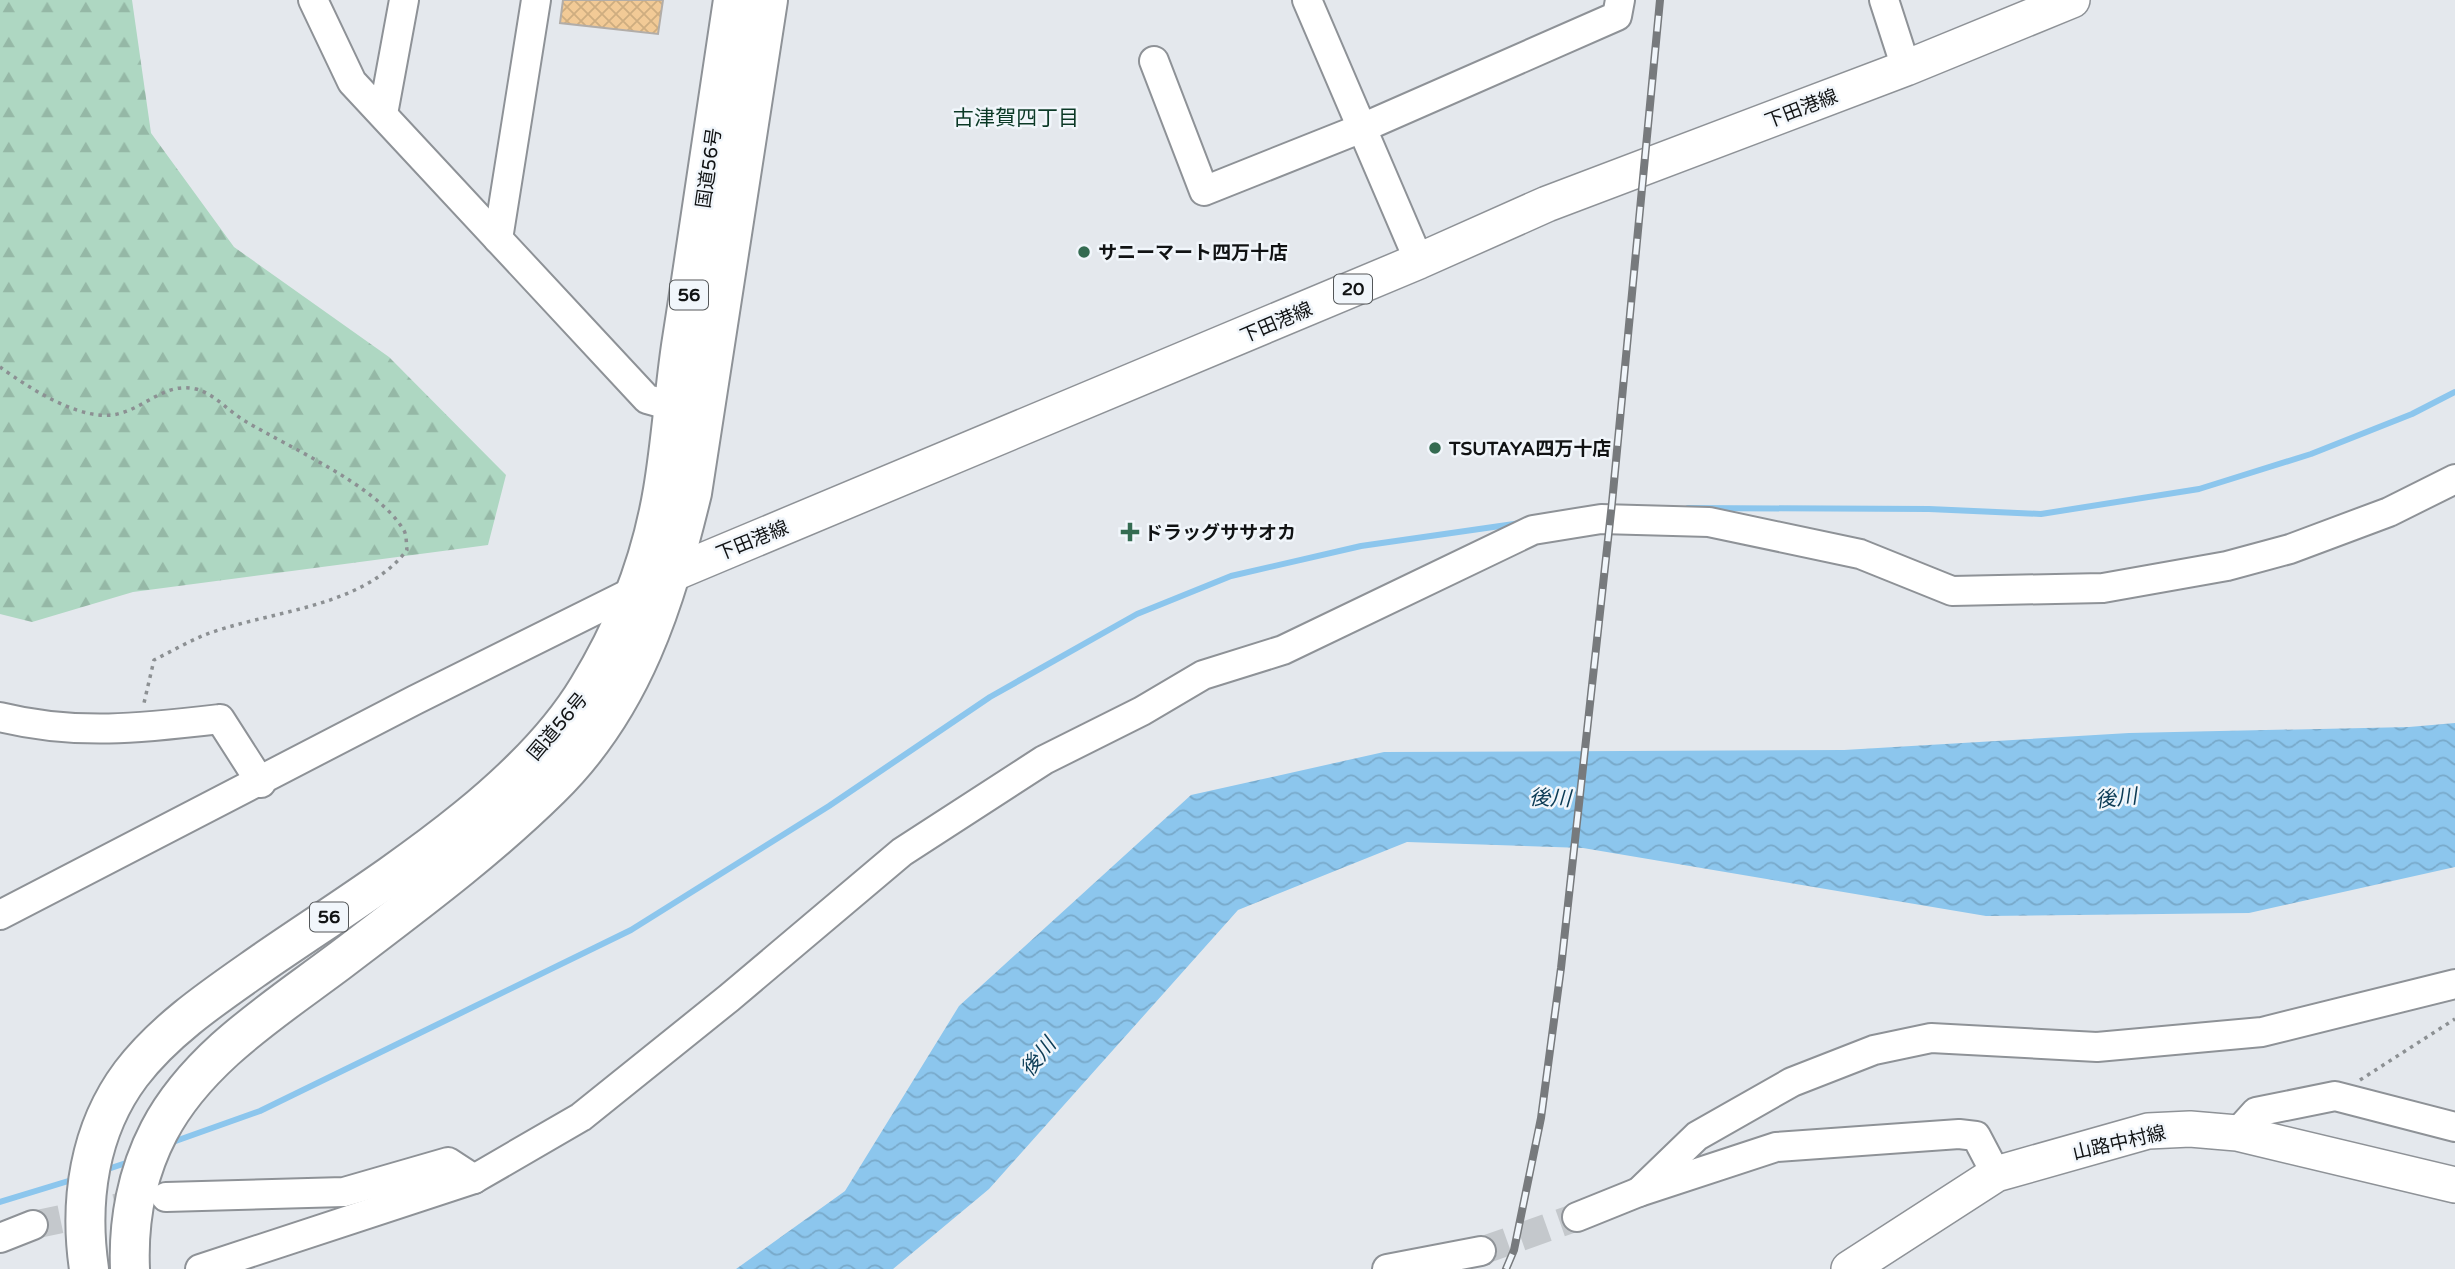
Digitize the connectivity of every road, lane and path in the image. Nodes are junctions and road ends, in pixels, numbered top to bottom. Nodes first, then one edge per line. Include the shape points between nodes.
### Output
1 (313, 0) edge
2 (404, 0) edge
3 (536, 0) edge
4 (733, 0) edge
5 (768, 0) edge
6 (1307, 0) edge
7 (1620, 0) edge
8 (1884, 0) edge
9 (2072, 0) edge
10 (1154, 61) dead end
11 (1906, 68) junction
12 (383, 114) junction
13 (1362, 128) junction
14 (498, 239) junction
15 (1419, 261) junction
16 (0, 367) edge
17 (672, 406) junction
18 (2455, 479) edge
19 (673, 572) junction
20 (638, 589) junction
21 (0, 717) edge
22 (139, 729) junction
23 (261, 782) junction
24 (0, 915) edge
25 (2455, 984) edge
26 (2455, 1019) edge
27 (2335, 1096) junction
28 (2455, 1127) edge
29 (2237, 1133) junction
30 (1996, 1174) junction
31 (474, 1179) junction
32 (2455, 1185) edge
33 (1639, 1192) junction
34 (166, 1197) tunnel mouth
35 (1577, 1217) tunnel mouth
36 (33, 1225) tunnel mouth
37 (0, 1238) edge
38 (1482, 1251) tunnel mouth
39 (89, 1269) edge
40 (130, 1269) edge
41 (200, 1269) edge
42 (1387, 1269) edge
43 (1849, 1269) edge

1 - 12 street via 352,82
2 - 12 street
3 - 14 street
4 - 17 highway, 国道56号 / 56
5 - 19 highway, 国道56号 / 56 via 692,493
6 - 13 street
7 - 13 street via 1617,16
8 - 11 street
9 - 11 main road, 下田港線 / 20
10 - 13 street via 1204,191
11 - 15 main road, 下田港線 / 20 via 1547,205
12 - 14 street
13 - 15 street
14 - 17 street via 646,399
15 - 19 main road, 下田港線 / 20
16 - 22 path via 35,390 103,417 123,413 166,390 196,389 340,475 383,506 405,531 407,550 397,563 340,598 203,635 154,660
17 - 20 highway, 国道56号 / 56 via 664,487
18 - 31 street via 2389,512 2290,548 2227,566 2103,587 1952,591 1860,554 1709,522 1601,519 1532,530 1283,650 1203,674 1044,761 902,852 581,1117
19 - 20 main road, 下田港線 / 20
19 - 40 highway, 国道56号 / 56 via 641,661 607,718 551,787 427,895 229,1045 189,1087 159,1130 140,1180 132,1219
20 - 23 street
20 - 39 highway, 国道56号 / 56 via 586,692 542,748 440,840 217,994 132,1073 108,1112 94,1151 85,1195
21 - 22 street via 97,731
22 - 23 street via 219,719
23 - 24 street
25 - 33 street via 2262,1032 2097,1047 1931,1038 1874,1050 1792,1082 1698,1136
26 - 27 path
27 - 28 street
27 - 29 street via 2256,1112
29 - 30 main road, 山路中村線 via 2148,1131
29 - 32 main road, 山路中村線
30 - 33 street via 1976,1136 1959,1133 1776,1147
30 - 43 main road, 山路中村線
31 - 34 street via 448,1162 344,1192
31 - 41 street
33 - 35 street
36 - 37 street
38 - 42 street

